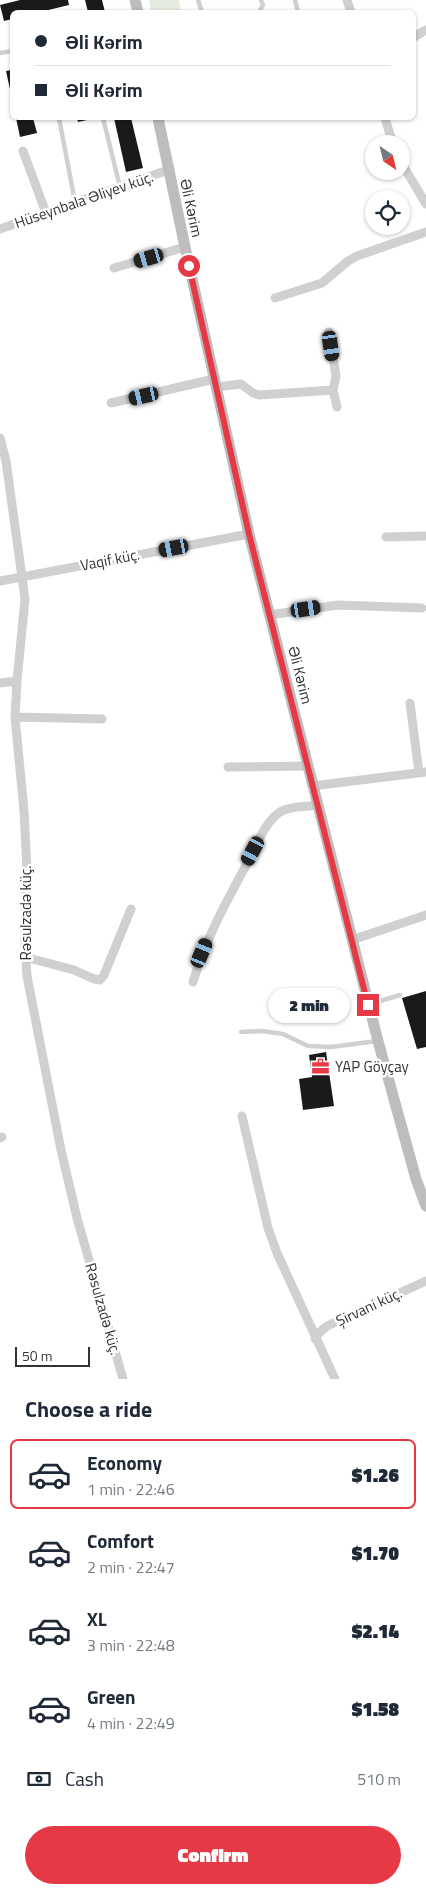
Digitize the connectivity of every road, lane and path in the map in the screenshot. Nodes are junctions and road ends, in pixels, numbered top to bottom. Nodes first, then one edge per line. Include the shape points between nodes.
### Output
1 (59, 120) edge
2 (103, 120) edge
3 (158, 120) edge
4 (386, 120) edge
5 (390, 135) edge
6 (24, 151) dead end
7 (168, 170) junction
8 (410, 177) edge
9 (120, 187) junction
10 (75, 203) junction
11 (426, 204) edge
12 (46, 213) junction
13 (0, 229) edge
14 (426, 232) edge
15 (185, 247) junction
16 (114, 268) dead end
17 (275, 298) dead end
18 (329, 332) dead end
19 (215, 383) junction
20 (333, 390) junction
21 (111, 403) dead end
22 (337, 406) dead end
23 (0, 438) edge
24 (249, 534) junction
25 (426, 536) edge
26 (386, 537) dead end
27 (23, 577) junction
28 (0, 581) edge
29 (422, 608) dead end
30 (269, 615) junction
31 (17, 680) junction
32 (0, 683) edge
33 (410, 703) dead end
34 (15, 717) junction
35 (102, 719) dead end
36 (308, 766) junction
37 (228, 767) dead end
38 (423, 773) edge
39 (312, 786) junction
40 (317, 805) junction
41 (131, 910) dead end
42 (426, 915) edge
43 (352, 940) junction
44 (26, 957) junction
45 (193, 982) dead end
46 (400, 995) dead end
47 (368, 1005) junction
48 (241, 1032) dead end
49 (378, 1041) junction
50 (242, 1116) dead end
51 (425, 1202) edge
52 (426, 1281) edge
53 (315, 1339) junction
54 (123, 1379) edge
55 (335, 1379) edge

1 - 10 lane
2 - 9 lane
3 - 7 main road, Əli Kərim
4 - 5 street
6 - 12 street
7 - 9 street, Hüseynbala Əliyev küç.
7 - 15 main road, Əli Kərim
8 - 11 street
9 - 10 street, Hüseynbala Əliyev küç.
10 - 12 street, Hüseynbala Əliyev küç.
12 - 13 street, Hüseynbala Əliyev küç.
14 - 17 street via 357,256 322,283
15 - 16 street
15 - 19 main road, Əli Kərim
18 - 20 street via 336,376
19 - 20 street via 241,384 259,395
19 - 21 street
19 - 24 main road, Əli Kərim
20 - 22 street
23 - 27 street, Rəsulzadə küç.
24 - 27 street, Vaqif küç.
24 - 30 main road, Əli Kərim
25 - 26 street
27 - 28 street, Vaqif küç.
27 - 31 street, Rəsulzadə küç. via 25,598
29 - 30 street via 338,605
30 - 36 main road, Əli Kərim
31 - 32 street
31 - 34 street, Rəsulzadə küç.
33 - 38 street
34 - 35 street
34 - 44 street, Rəsulzadə küç. via 27,870
36 - 37 street
36 - 39 main road, Əli Kərim
38 - 39 street
39 - 40 main road, Əli Kərim
40 - 43 main road, Əli Kərim
40 - 45 street via 282,811 274,817 216,920
41 - 44 street via 100,980
42 - 43 street
43 - 47 main road, Əli Kərim
44 - 54 street, Rəsulzadə küç. via 61,1150
46 - 47 lane
47 - 49 main road, Əli Kərim
48 - 49 lane via 262,1030 283,1034 308,1046 323,1047
49 - 51 main road, Əli Kərim
50 - 53 street via 268,1228
52 - 53 street, Şirvani küç. via 327,1326
53 - 55 street

